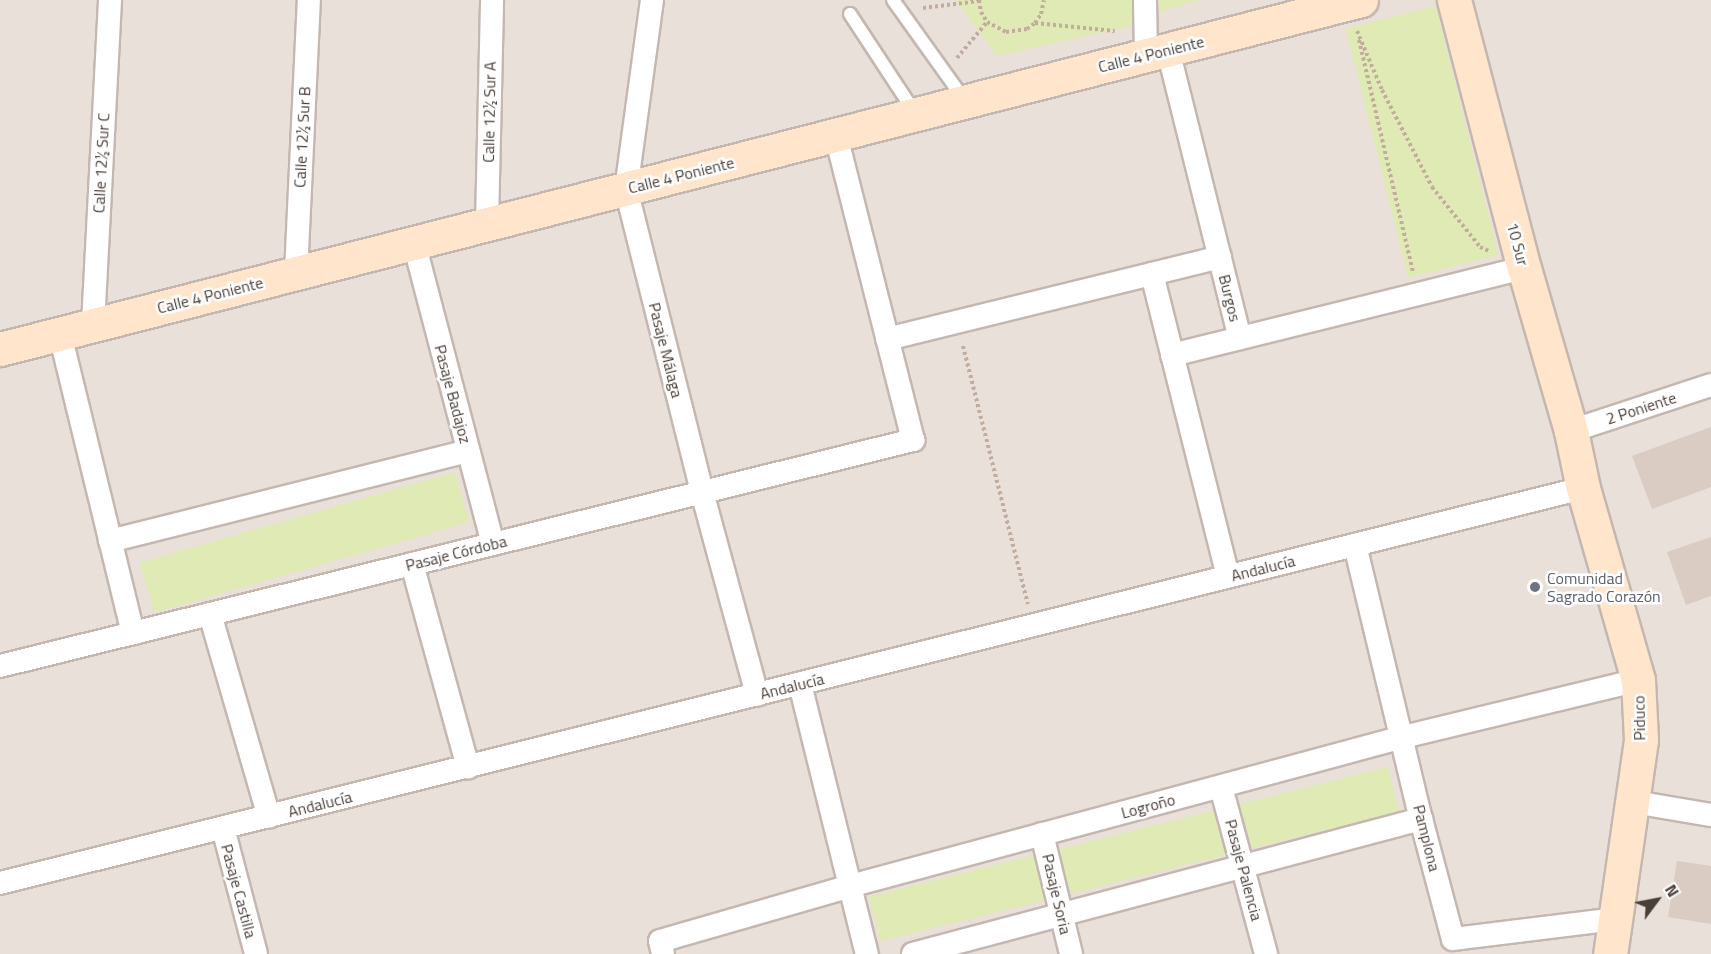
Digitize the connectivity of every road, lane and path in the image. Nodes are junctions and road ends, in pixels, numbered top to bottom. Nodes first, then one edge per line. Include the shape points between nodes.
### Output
1 (110, 0) edge
2 (309, 0) edge
3 (492, 0) edge
4 (652, 0) edge
5 (1044, 0) edge
6 (1146, 0) edge
7 (1361, 0) edge
8 (1454, 0) edge
9 (979, 1) edge
10 (897, 5) edge
11 (850, 14) dead end
12 (987, 22) junction
13 (1035, 23) junction
14 (1153, 46) junction
15 (946, 71) junction
16 (965, 102) junction
17 (915, 114) junction
18 (836, 135) junction
19 (626, 189) junction
20 (487, 224) junction
21 (414, 243) junction
22 (1220, 257) junction
23 (1524, 268) junction
24 (296, 273) junction
25 (1152, 274) junction
26 (1418, 294) junction
27 (957, 322) junction
28 (93, 326) junction
29 (60, 334) junction
30 (1240, 338) junction
31 (887, 339) junction
32 (0, 349) edge
33 (1172, 355) junction
34 (1711, 386) edge
35 (1571, 431) junction
36 (468, 451) junction
37 (1583, 488) junction
38 (702, 492) junction
39 (110, 541) junction
40 (493, 544) junction
41 (1355, 545) junction
42 (412, 564) junction
43 (1228, 577) junction
44 (210, 614) junction
45 (1034, 626) junction
46 (134, 633) junction
47 (0, 666) edge
48 (1638, 680) junction
49 (800, 684) junction
50 (757, 695) junction
51 (1403, 737) junction
52 (468, 767) junction
53 (1221, 787) junction
54 (1634, 802) junction
55 (1711, 814) edge
56 (269, 817) junction
57 (1421, 819) junction
58 (223, 828) junction
59 (1042, 834) junction
60 (1243, 866) junction
61 (0, 883) edge
62 (850, 886) junction
63 (1062, 914) junction
64 (1616, 919) junction
65 (1455, 946) edge
66 (661, 947) edge
67 (256, 954) edge
68 (867, 954) edge
69 (913, 954) edge
70 (1071, 954) edge
71 (1266, 954) edge
72 (1610, 954) edge

1 - 28 street, Calle 12½ Sur C
2 - 24 street, Calle 12½ Sur B
3 - 20 street, Calle 12½ Sur A
4 - 19 street, Pasaje Málaga
5 - 13 path
6 - 14 street, Burgos
7 - 14 street, Calle 4 Poniente
8 - 23 street, 10 Sur
9 - 10 path
9 - 12 path
10 - 15 lane
11 - 17 lane
12 - 13 path via 1006,32 1017,32
12 - 15 path
13 - 14 path
14 - 16 street, Calle 4 Poniente
14 - 22 street, Burgos
15 - 16 lane
16 - 17 street, Calle 4 Poniente
17 - 18 street, Calle 4 Poniente
18 - 19 street, Calle 4 Poniente
18 - 31 street
19 - 20 street, Calle 4 Poniente
19 - 38 street, Pasaje Málaga
20 - 21 street, Calle 4 Poniente
21 - 24 street, Calle 4 Poniente
21 - 36 street, Pasaje Badajoz
22 - 25 street
22 - 30 street, Burgos
23 - 26 street
23 - 26 path via 1480,247 1432,187 1382,90 1357,30
23 - 35 street, 10 Sur
24 - 28 street, Calle 4 Poniente
25 - 27 street
25 - 33 street
26 - 30 street
27 - 31 street
27 - 45 path
28 - 29 street, Calle 4 Poniente
29 - 32 street, Calle 4 Poniente
29 - 39 street
30 - 33 street
31 - 38 street, Pasaje Córdoba via 913,440
33 - 43 street
34 - 35 street, 2 Poniente
35 - 37 street, 10 Sur
36 - 39 street
36 - 40 street, Pasaje Badajoz
37 - 41 street, Andalucía
37 - 48 street, Piduco
38 - 40 street, Pasaje Córdoba
38 - 50 street, Pasaje Málaga
39 - 46 street
40 - 42 street, Pasaje Córdoba
41 - 43 street, Andalucía
41 - 51 street, Pamplona
42 - 44 street, Pasaje Córdoba
42 - 52 street
43 - 45 street, Andalucía
44 - 46 street, Pasaje Córdoba
44 - 56 street
45 - 49 street, Andalucía
46 - 47 street, Pasaje Córdoba
48 - 51 street, Logroño
48 - 54 street, Piduco via 1641,740
49 - 50 street, Andalucía
49 - 62 street
50 - 52 street, Andalucía
51 - 53 street, Logroño
51 - 57 street, Pamplona
52 - 56 street, Andalucía
53 - 59 street, Logroño
53 - 60 street, Pasaje Palencia
54 - 55 street
54 - 64 street, Piduco
56 - 58 street, Andalucía
57 - 60 street
57 - 65 street, Pamplona
58 - 61 street, Andalucía
58 - 67 street, Pasaje Castilla
59 - 62 street, Logroño
59 - 63 street, Pasaje Soria
60 - 63 street
60 - 71 street, Pasaje Palencia
62 - 66 street, Logroño
62 - 68 street
63 - 69 street
63 - 70 street, Pasaje Soria
64 - 65 street, Pamplona
64 - 72 street, Piduco

